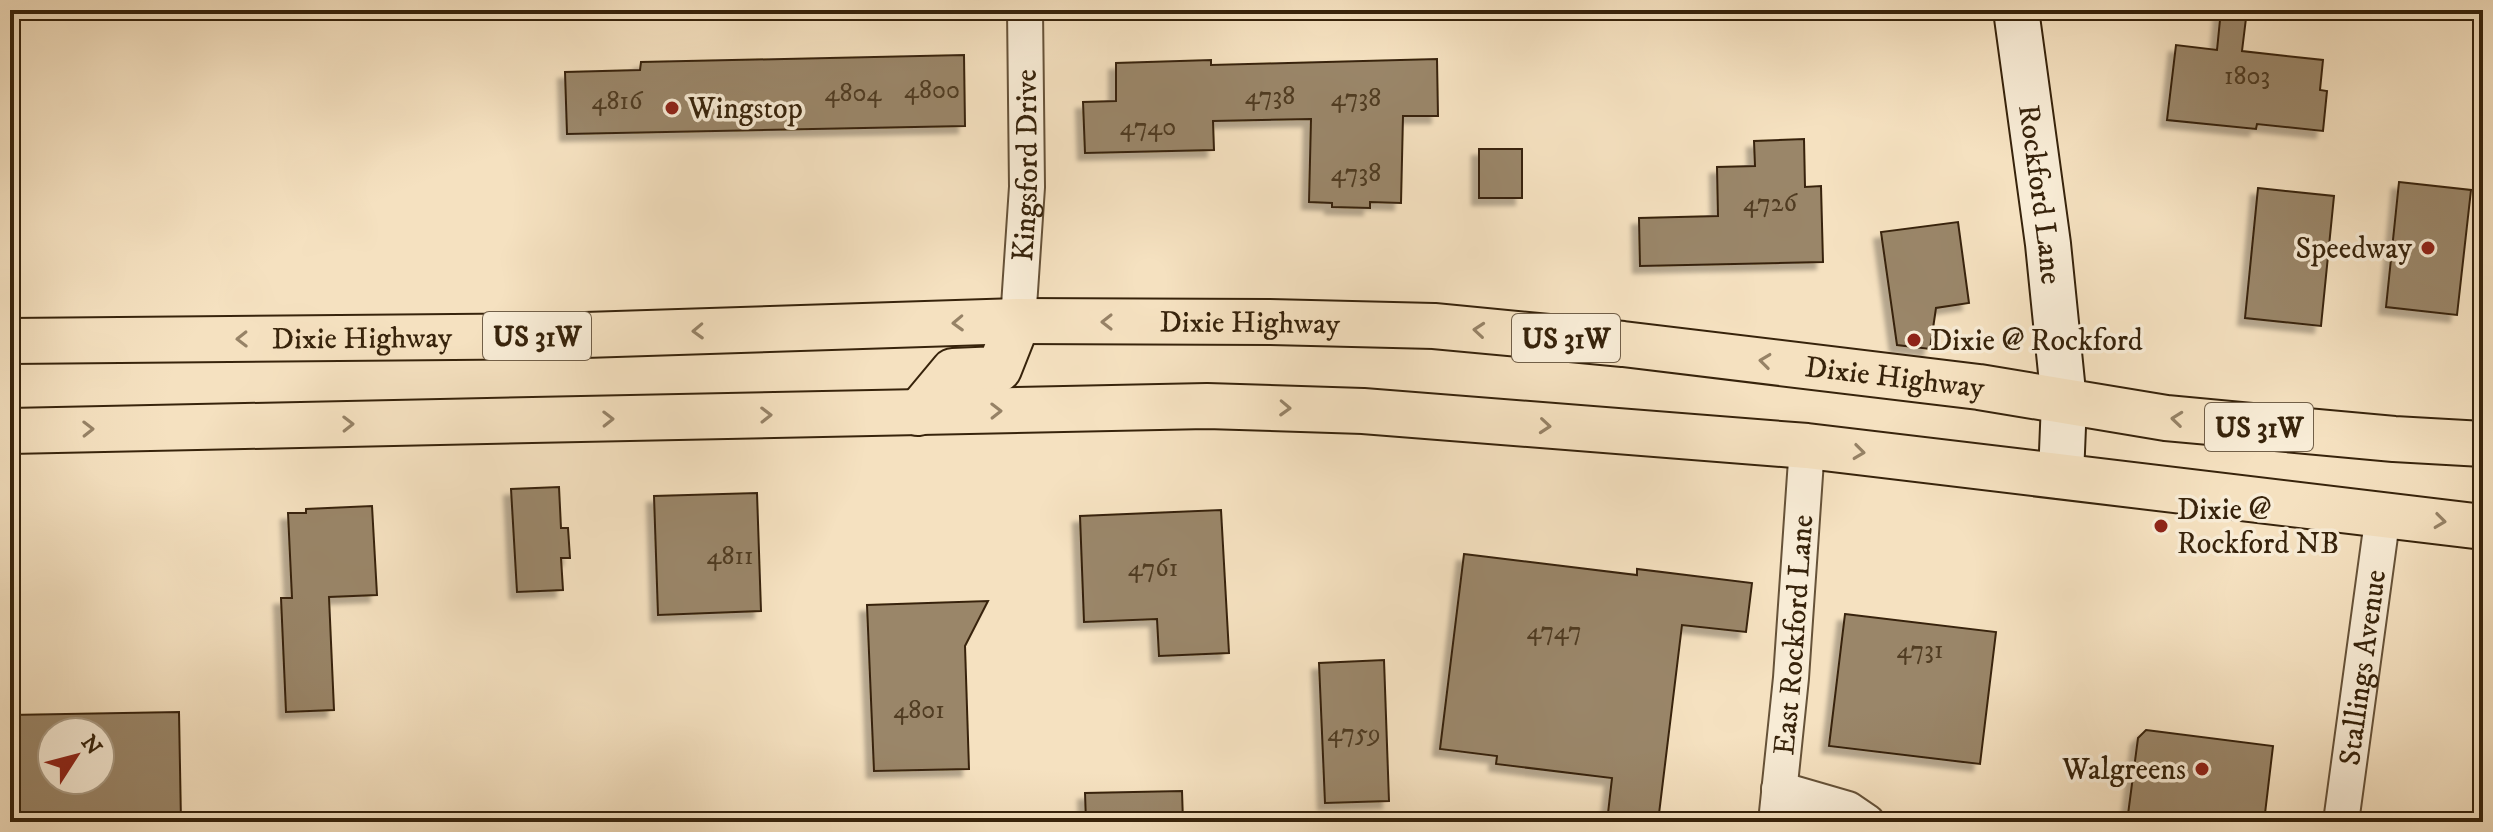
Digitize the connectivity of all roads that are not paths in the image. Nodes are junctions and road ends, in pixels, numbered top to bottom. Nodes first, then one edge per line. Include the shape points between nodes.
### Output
1 (1025, 10) edge
2 (2016, 10) edge
3 (1018, 321) junction
4 (10, 341) edge
5 (2064, 402) junction
6 (918, 413) junction
7 (10, 431) edge
8 (2483, 444) edge
9 (1807, 446) junction
10 (2061, 476) junction
11 (2383, 514) junction
12 (2483, 527) edge
13 (1777, 806) edge
14 (1867, 822) edge
15 (2341, 822) edge

1 - 3 street, Kingsford Drive via 1027,187
2 - 5 main road, Rockford Lane
3 -> 4 main road, Dixie Highway / US 31W via 554,336
5 -> 3 main road, Dixie Highway / US 31W via 1979,387 1474,329
3 - 6 main road via 999,369 953,371
8 -> 5 main road, Dixie Highway / US 31W via 2213,423
5 - 10 main road, Rockford Lane
7 -> 6 main road, US 31W
6 -> 9 main road, US 31W via 1192,406 1363,411
9 -> 10 main road, US 31W
9 - 13 street, East Rockford Lane
10 - 11 main road, US 31W
11 -> 12 main road, US 31W
11 - 15 street, Stallings Avenue
13 - 14 street via 1848,809

